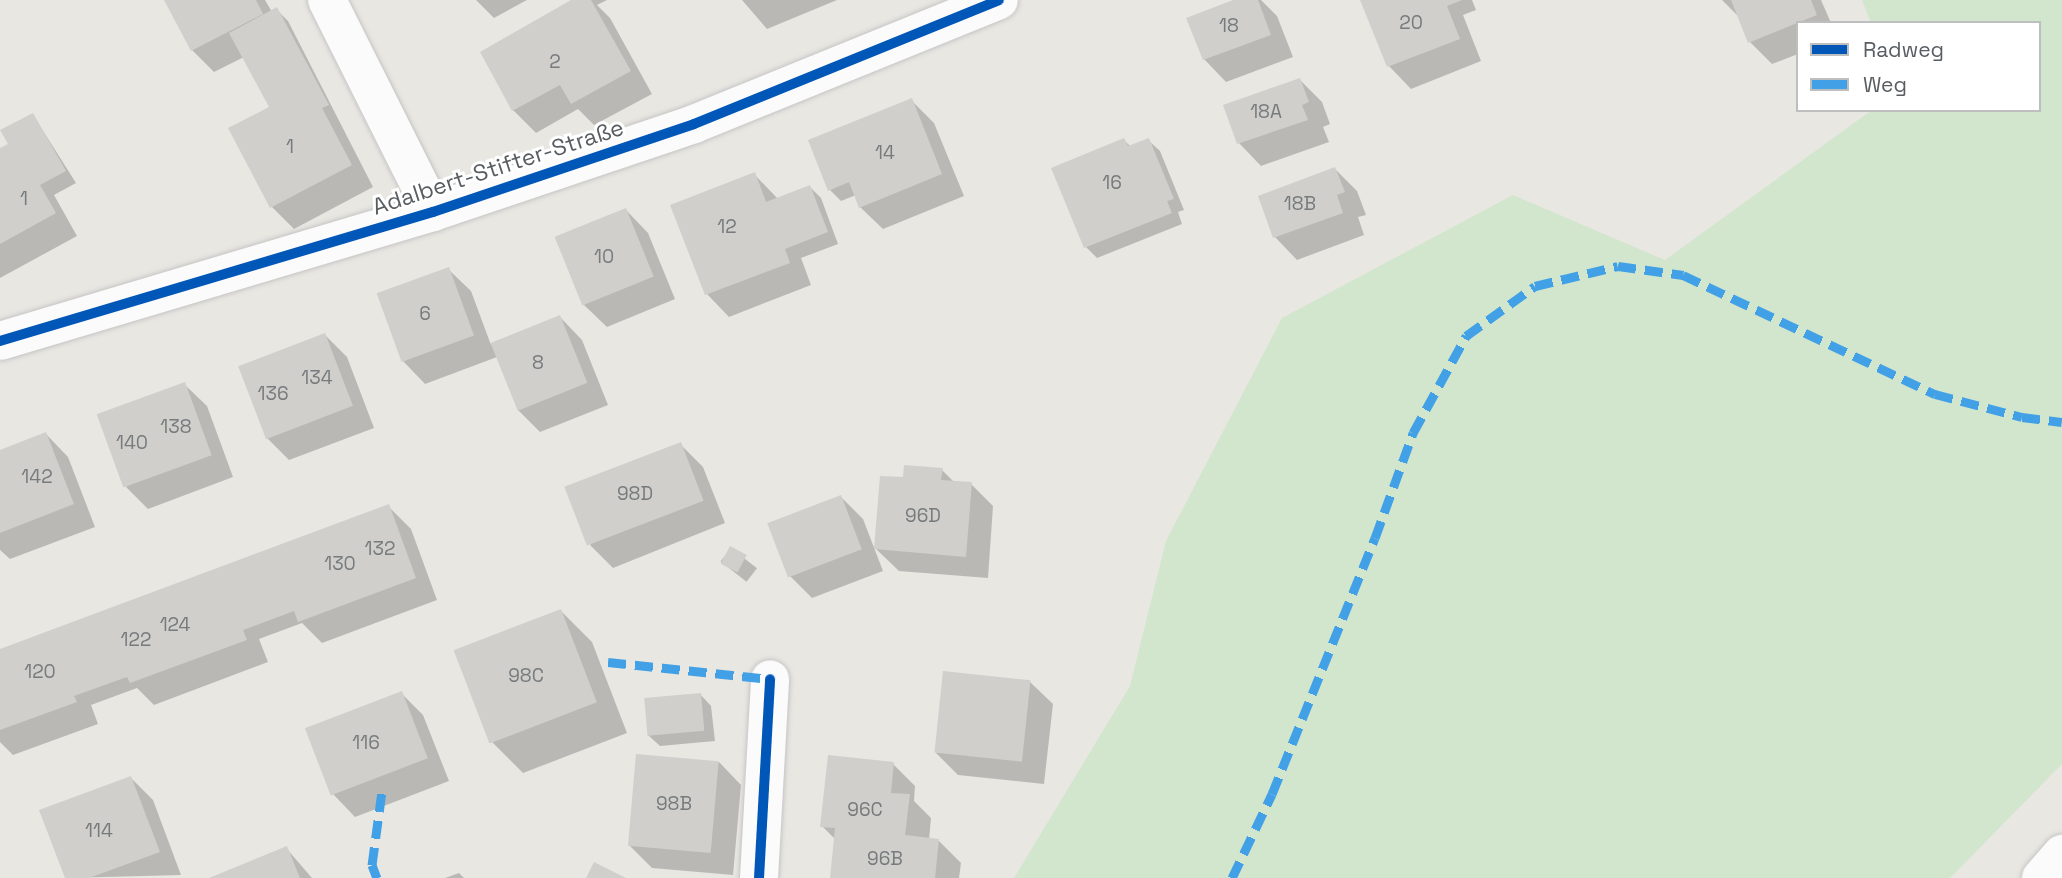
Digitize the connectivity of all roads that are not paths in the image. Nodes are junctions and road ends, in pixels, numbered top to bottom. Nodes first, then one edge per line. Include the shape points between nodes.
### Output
1 (327, 0) edge
2 (999, 0) edge
3 (938, 10) edge
4 (433, 212) junction
5 (0, 341) edge
6 (770, 679) dead end
7 (2062, 854) edge
8 (759, 878) edge
9 (2041, 878) edge

1 - 4 street
2 - 3 street, Adalbert-Stifter-Straße
3 - 4 street, Adalbert-Stifter-Straße via 694,124
4 - 5 street, Adalbert-Stifter-Straße
6 - 8 street
7 - 9 street

